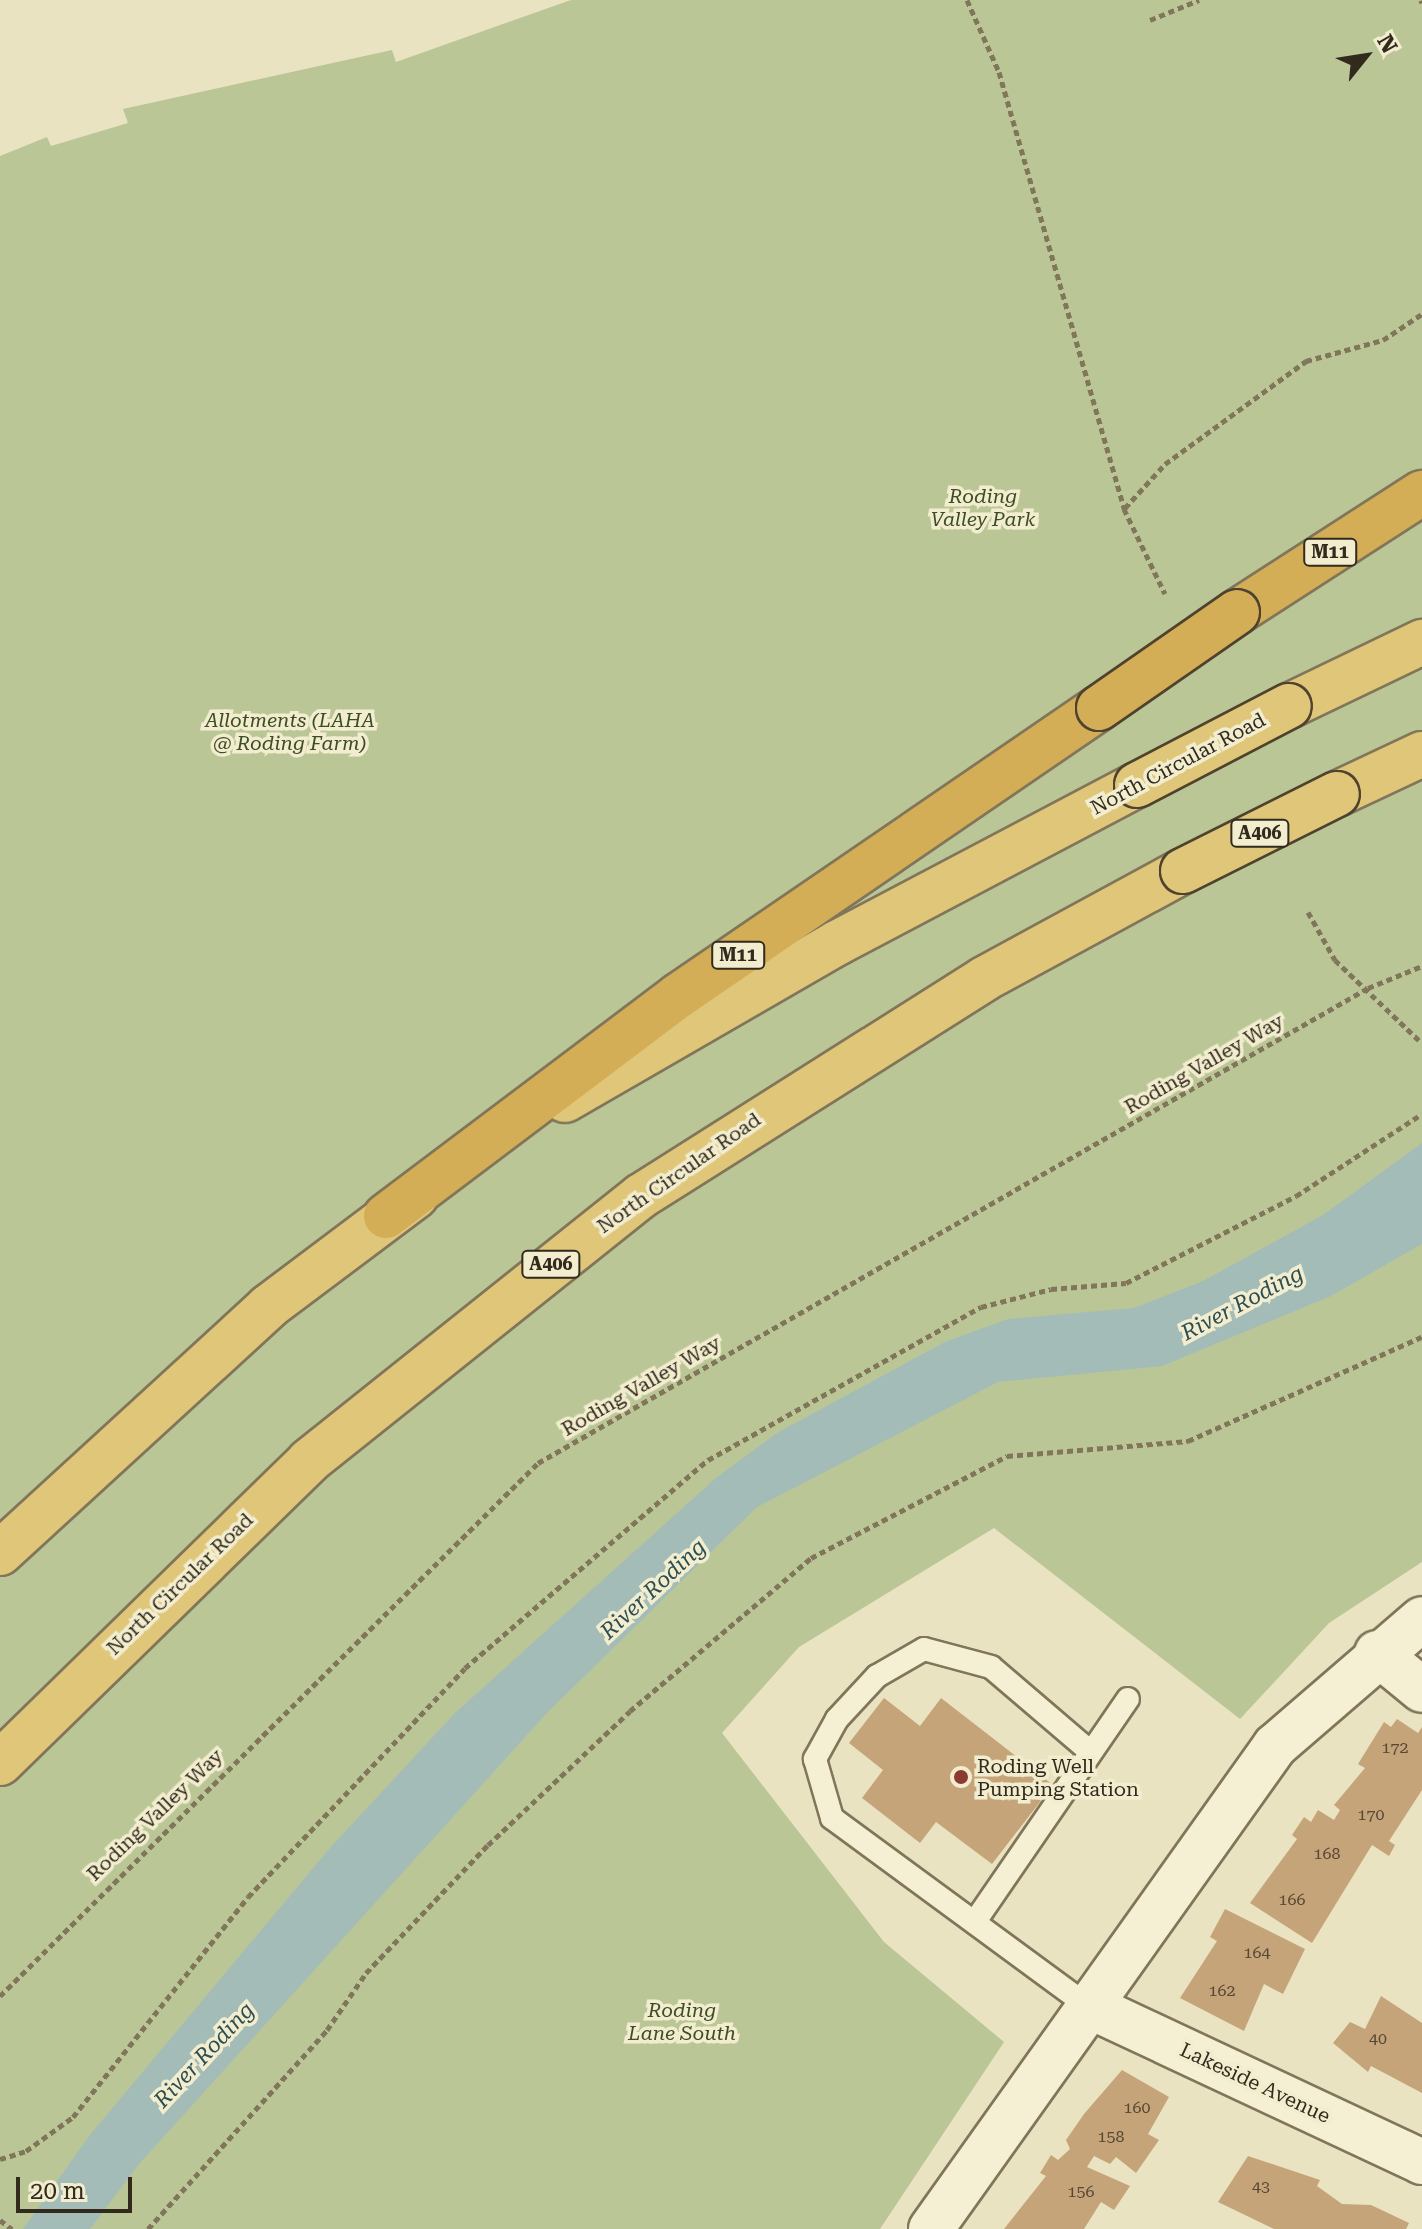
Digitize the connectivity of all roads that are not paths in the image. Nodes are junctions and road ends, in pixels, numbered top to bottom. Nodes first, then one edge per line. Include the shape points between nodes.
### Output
1 (1422, 493) edge
2 (1422, 642) edge
3 (1422, 754) edge
4 (386, 1216) junction
5 (0, 1553) edge
6 (1422, 1619) edge
7 (1377, 1653) junction
8 (1422, 1690) edge
9 (1128, 1699) dead end
10 (1087, 1749) junction
11 (0, 1763) edge
12 (976, 1920) junction
13 (1087, 2005) junction
14 (1422, 2162) edge
15 (931, 2229) edge

1 - 4 highway, M11, bridge via 1237,612 678,996
2 - 4 highway, North Circular Road, bridge via 1137,785 701,1021
3 - 11 highway, North Circular Road / A406, bridge via 1183,871 957,995 641,1196 309,1461
4 - 5 highway, North Circular Road via 124,1432
6 - 7 street
7 - 8 street
7 - 13 street via 1275,1746
9 - 10 lane
10 - 12 lane
10 - 12 lane via 991,1667 924,1649 877,1676 837,1719 815,1759 832,1818
12 - 13 lane
13 - 14 street, Lakeside Avenue
13 - 15 street

